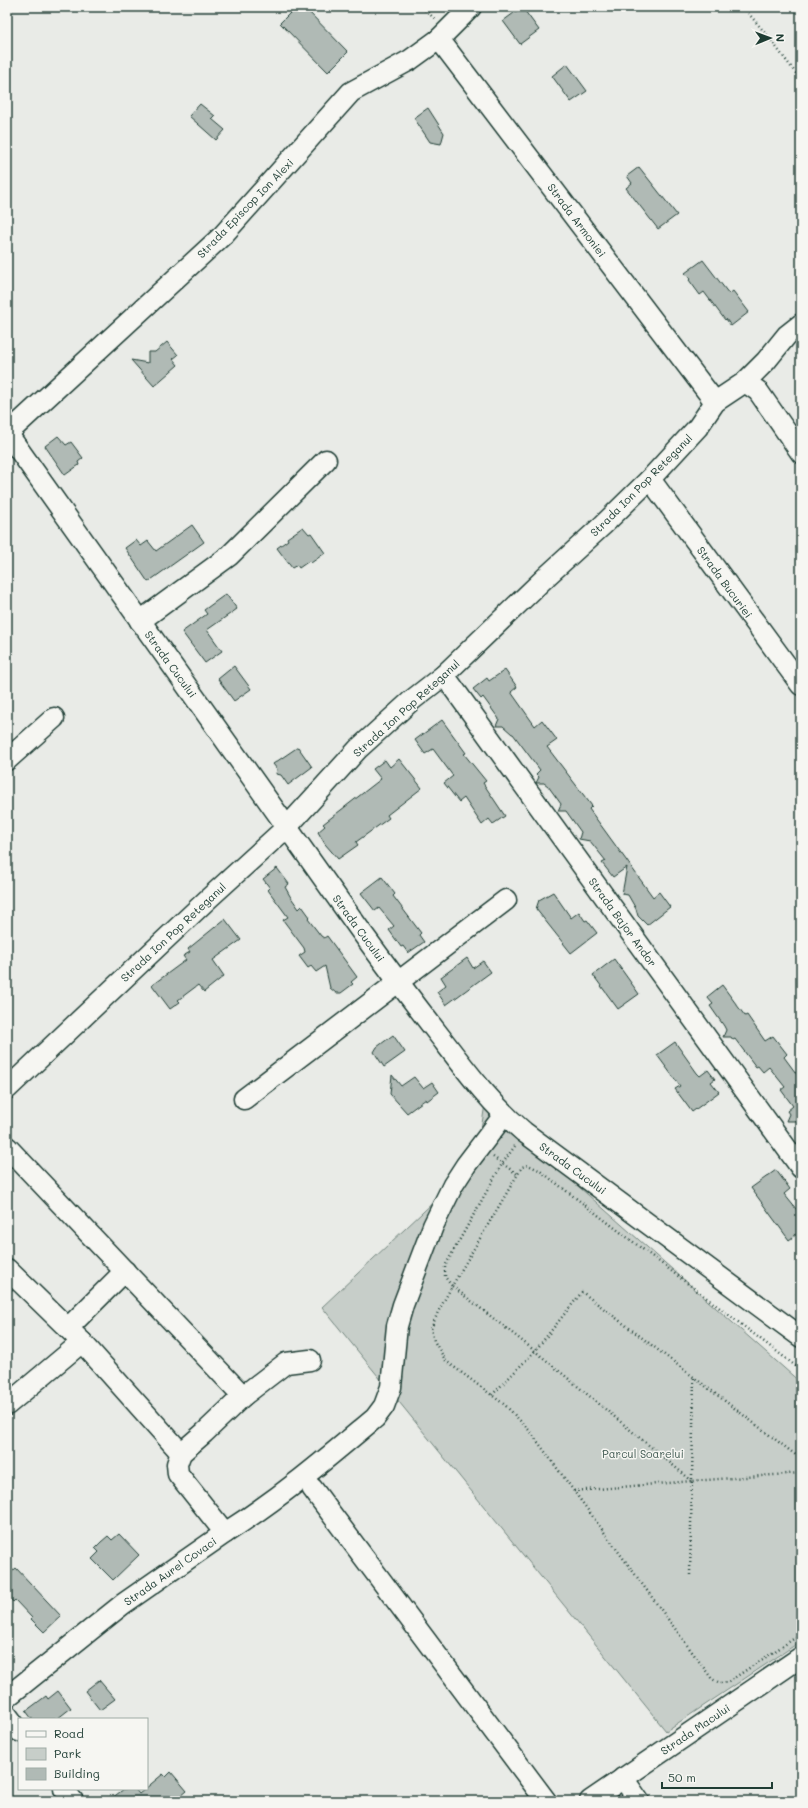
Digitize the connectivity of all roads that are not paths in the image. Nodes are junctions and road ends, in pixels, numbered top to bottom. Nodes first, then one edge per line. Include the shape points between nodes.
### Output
1 (471, 7) edge
2 (439, 39) junction
3 (801, 324) edge
4 (745, 382) junction
5 (715, 402) junction
6 (7, 433) edge
7 (801, 453) edge
8 (326, 460) dead end
9 (650, 479) junction
10 (140, 621) junction
11 (444, 675) junction
12 (801, 685) edge
13 (54, 718) dead end
14 (7, 760) edge
15 (287, 827) junction
16 (506, 900) dead end
17 (398, 982) junction
18 (7, 1089) edge
19 (244, 1099) dead end
20 (504, 1115) junction
21 (7, 1147) edge
22 (801, 1168) edge
23 (7, 1269) edge
24 (125, 1271) junction
25 (75, 1335) junction
26 (801, 1337) edge
27 (310, 1360) dead end
28 (243, 1396) junction
29 (7, 1405) edge
30 (181, 1452) junction
31 (312, 1488) dead end
32 (225, 1533) junction
33 (801, 1657) edge
34 (7, 1697) edge
35 (7, 1715) edge
36 (18, 1730) edge
37 (623, 1778) junction
38 (65, 1790) edge
39 (73, 1801) edge
40 (546, 1801) edge
41 (590, 1801) edge
42 (639, 1801) edge

1 - 2 street, Strada Episcop Ion Alexi
2 - 5 street, Strada Armoniei
2 - 6 street, Strada Episcop Ion Alexi via 410,60 351,92 223,235
3 - 4 street, Strada Ion Pop Reteganul via 787,335
4 - 5 street, Strada Ion Pop Reteganul
4 - 7 street via 758,391
5 - 9 street, Strada Ion Pop Reteganul via 698,427
6 - 10 street, Strada Cucului
8 - 10 street via 229,556
9 - 11 street, Strada Ion Pop Reteganul
9 - 12 street, Strada Bucuriei
10 - 15 street, Strada Cucului
11 - 15 street, Strada Ion Pop Reteganul via 358,749
11 - 22 street, Strada Bajor Andor
13 - 14 street
15 - 17 street, Strada Cucului
15 - 18 street, Strada Ion Pop Reteganul
16 - 17 street
17 - 19 street
17 - 20 street, Strada Cucului via 481,1090
20 - 26 street, Strada Cucului
20 - 32 street via 453,1185 433,1226 397,1326 391,1388 384,1406 375,1418 304,1479
21 - 24 street
23 - 25 street
24 - 25 street
24 - 28 street
25 - 29 street
25 - 30 street
27 - 28 street via 286,1363
28 - 30 street
30 - 32 street, Strada Aurel Covaci via 177,1464 178,1474
31 - 40 street
32 - 34 street, Strada Aurel Covaci via 123,1604
33 - 37 street, Strada Macului
35 - 36 street
37 - 41 street, Strada Macului
37 - 42 street
38 - 39 street

